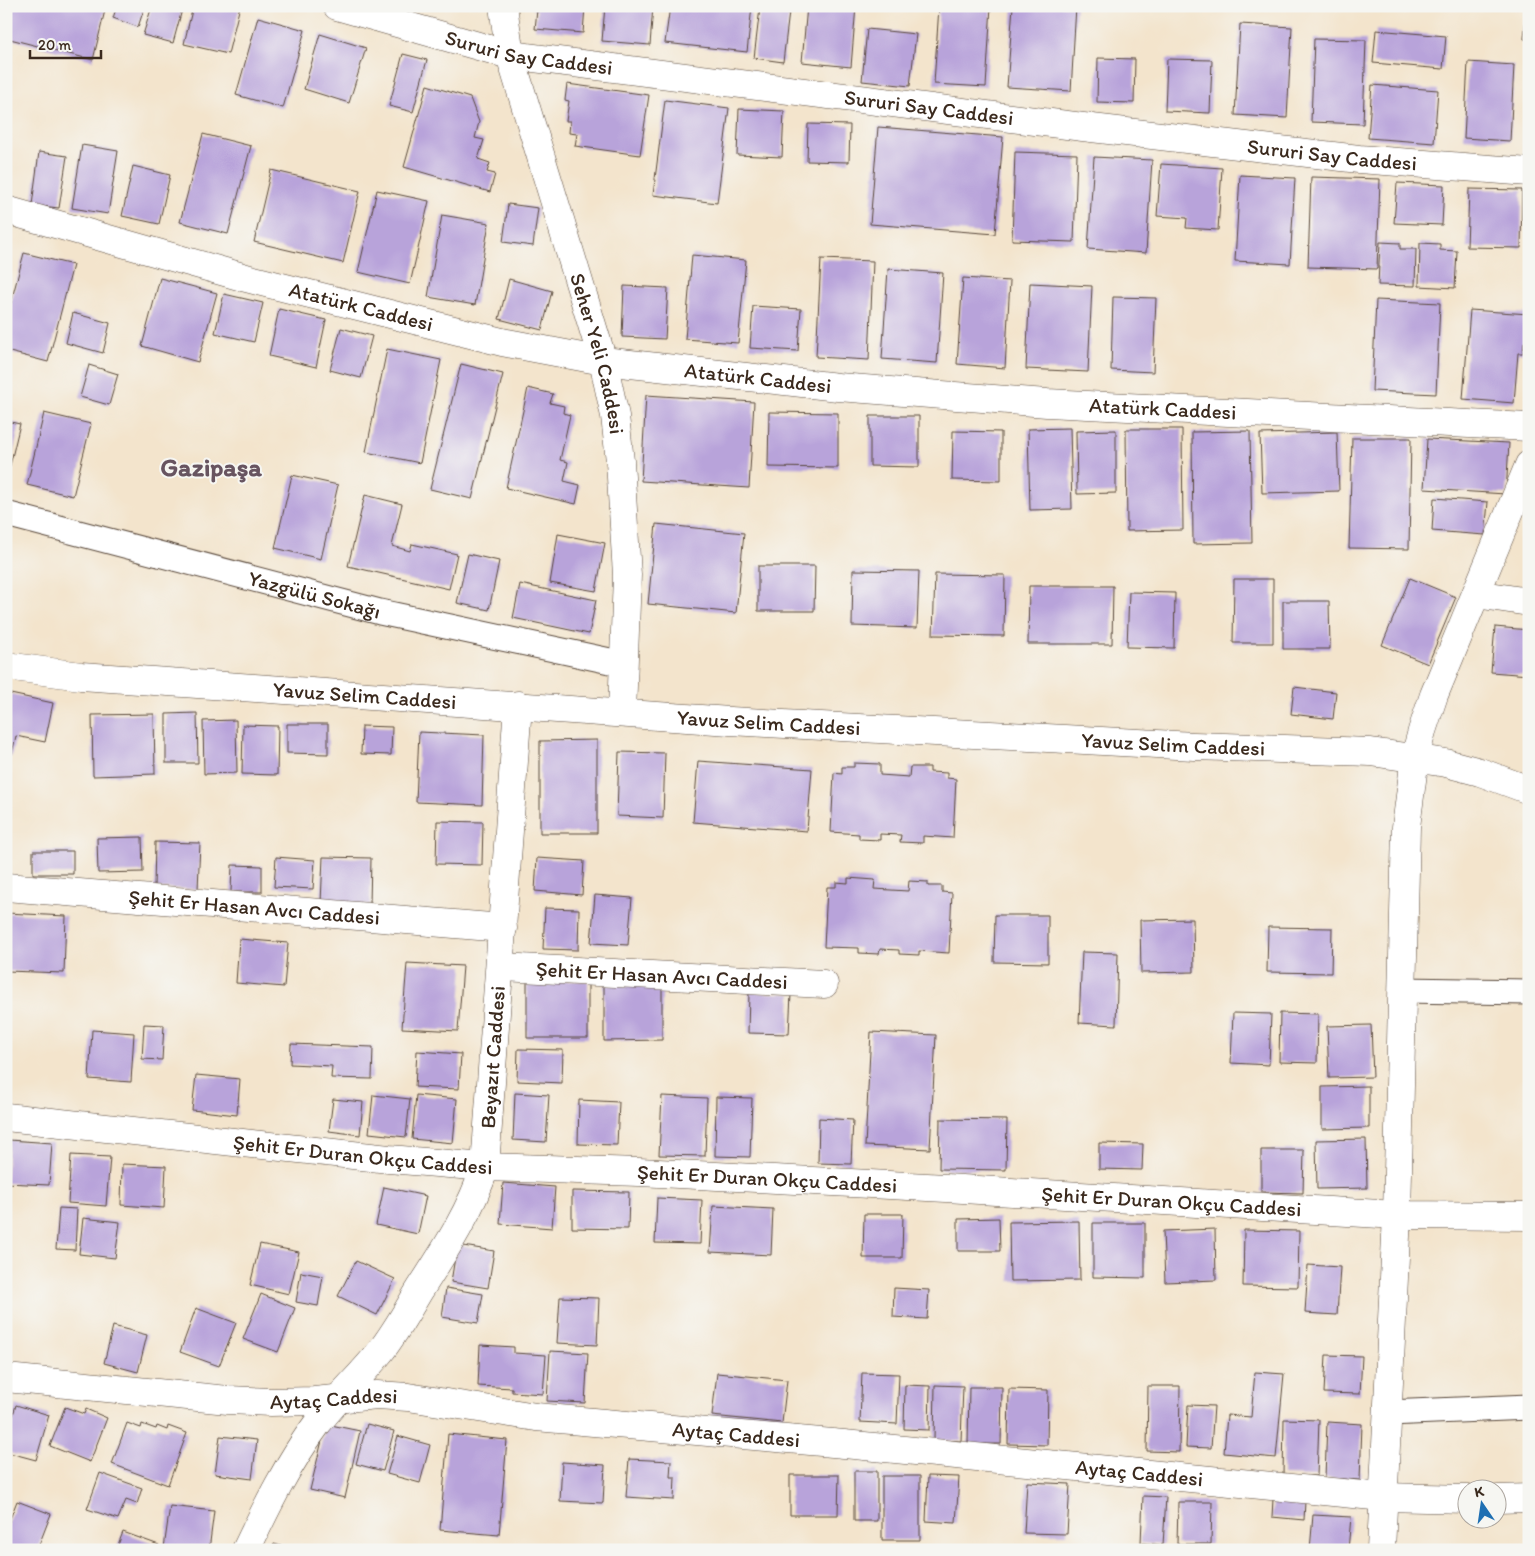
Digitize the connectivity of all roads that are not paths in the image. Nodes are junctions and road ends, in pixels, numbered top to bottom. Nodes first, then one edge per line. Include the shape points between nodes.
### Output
1 (337, 6) edge
2 (503, 6) edge
3 (510, 55) junction
4 (1529, 172) edge
5 (6, 210) edge
6 (603, 361) junction
7 (1529, 427) edge
8 (1529, 465) edge
9 (6, 514) edge
10 (1476, 594) junction
11 (1529, 602) edge
12 (624, 664) junction
13 (6, 666) edge
14 (518, 705) junction
15 (622, 713) junction
16 (1415, 757) junction
17 (1529, 790) edge
18 (6, 887) edge
19 (503, 928) junction
20 (500, 967) junction
21 (824, 984) dead end
22 (1402, 990) junction
23 (1529, 992) edge
24 (6, 1117) edge
25 (485, 1167) junction
26 (1397, 1215) junction
27 (1529, 1216) edge
28 (6, 1378) edge
29 (337, 1399) junction
30 (1529, 1407) edge
31 (1388, 1413) junction
32 (1383, 1497) junction
33 (1529, 1498) edge
34 (1458, 1499) edge
35 (1508, 1499) edge
36 (246, 1550) edge
37 (1381, 1550) edge

1 - 3 street, Sururi Say Caddesi
2 - 3 street, Seher Yeli Caddesi
3 - 4 street, Sururi Say Caddesi via 1359,160
3 - 6 street, Seher Yeli Caddesi
5 - 6 street, Atatürk Caddesi via 275,285 502,342
6 - 7 street, Atatürk Caddesi via 838,387 1047,403
6 - 12 street, Seher Yeli Caddesi via 615,416 620,462 627,575
8 - 10 street
9 - 12 street, Yazgülü Sokağı via 380,612
10 - 11 street
10 - 16 street via 1434,695
12 - 15 street, Seher Yeli Caddesi
13 - 14 street, Yavuz Selim Caddesi via 81,676
14 - 15 street, Yavuz Selim Caddesi
14 - 19 street, Beyazıt Caddesi
15 - 16 street, Yavuz Selim Caddesi via 1164,744 1371,752
16 - 17 street, Yavuz Selim Caddesi via 1480,772
16 - 22 street via 1406,827
18 - 19 street, Şehit Er Hasan Avcı Caddesi
19 - 20 street, Beyazıt Caddesi
20 - 21 street, Şehit Er Hasan Avcı Caddesi
20 - 25 street, Beyazıt Caddesi
22 - 23 street
22 - 26 street
24 - 25 street, Şehit Er Duran Okçu Caddesi
25 - 26 street, Şehit Er Duran Okçu Caddesi via 896,1185
25 - 29 street, Beyazıt Caddesi via 455,1233 401,1320 380,1351
26 - 27 street, Şehit Er Duran Okçu Caddesi
26 - 31 street
28 - 29 street, Aytaç Caddesi via 228,1400
29 - 32 street, Aytaç Caddesi via 377,1395 408,1397 536,1417
29 - 36 street, Beyazıt Caddesi via 312,1431 275,1490
30 - 31 street
31 - 32 street
32 - 34 street, Aytaç Caddesi
32 - 37 street
33 - 35 street

